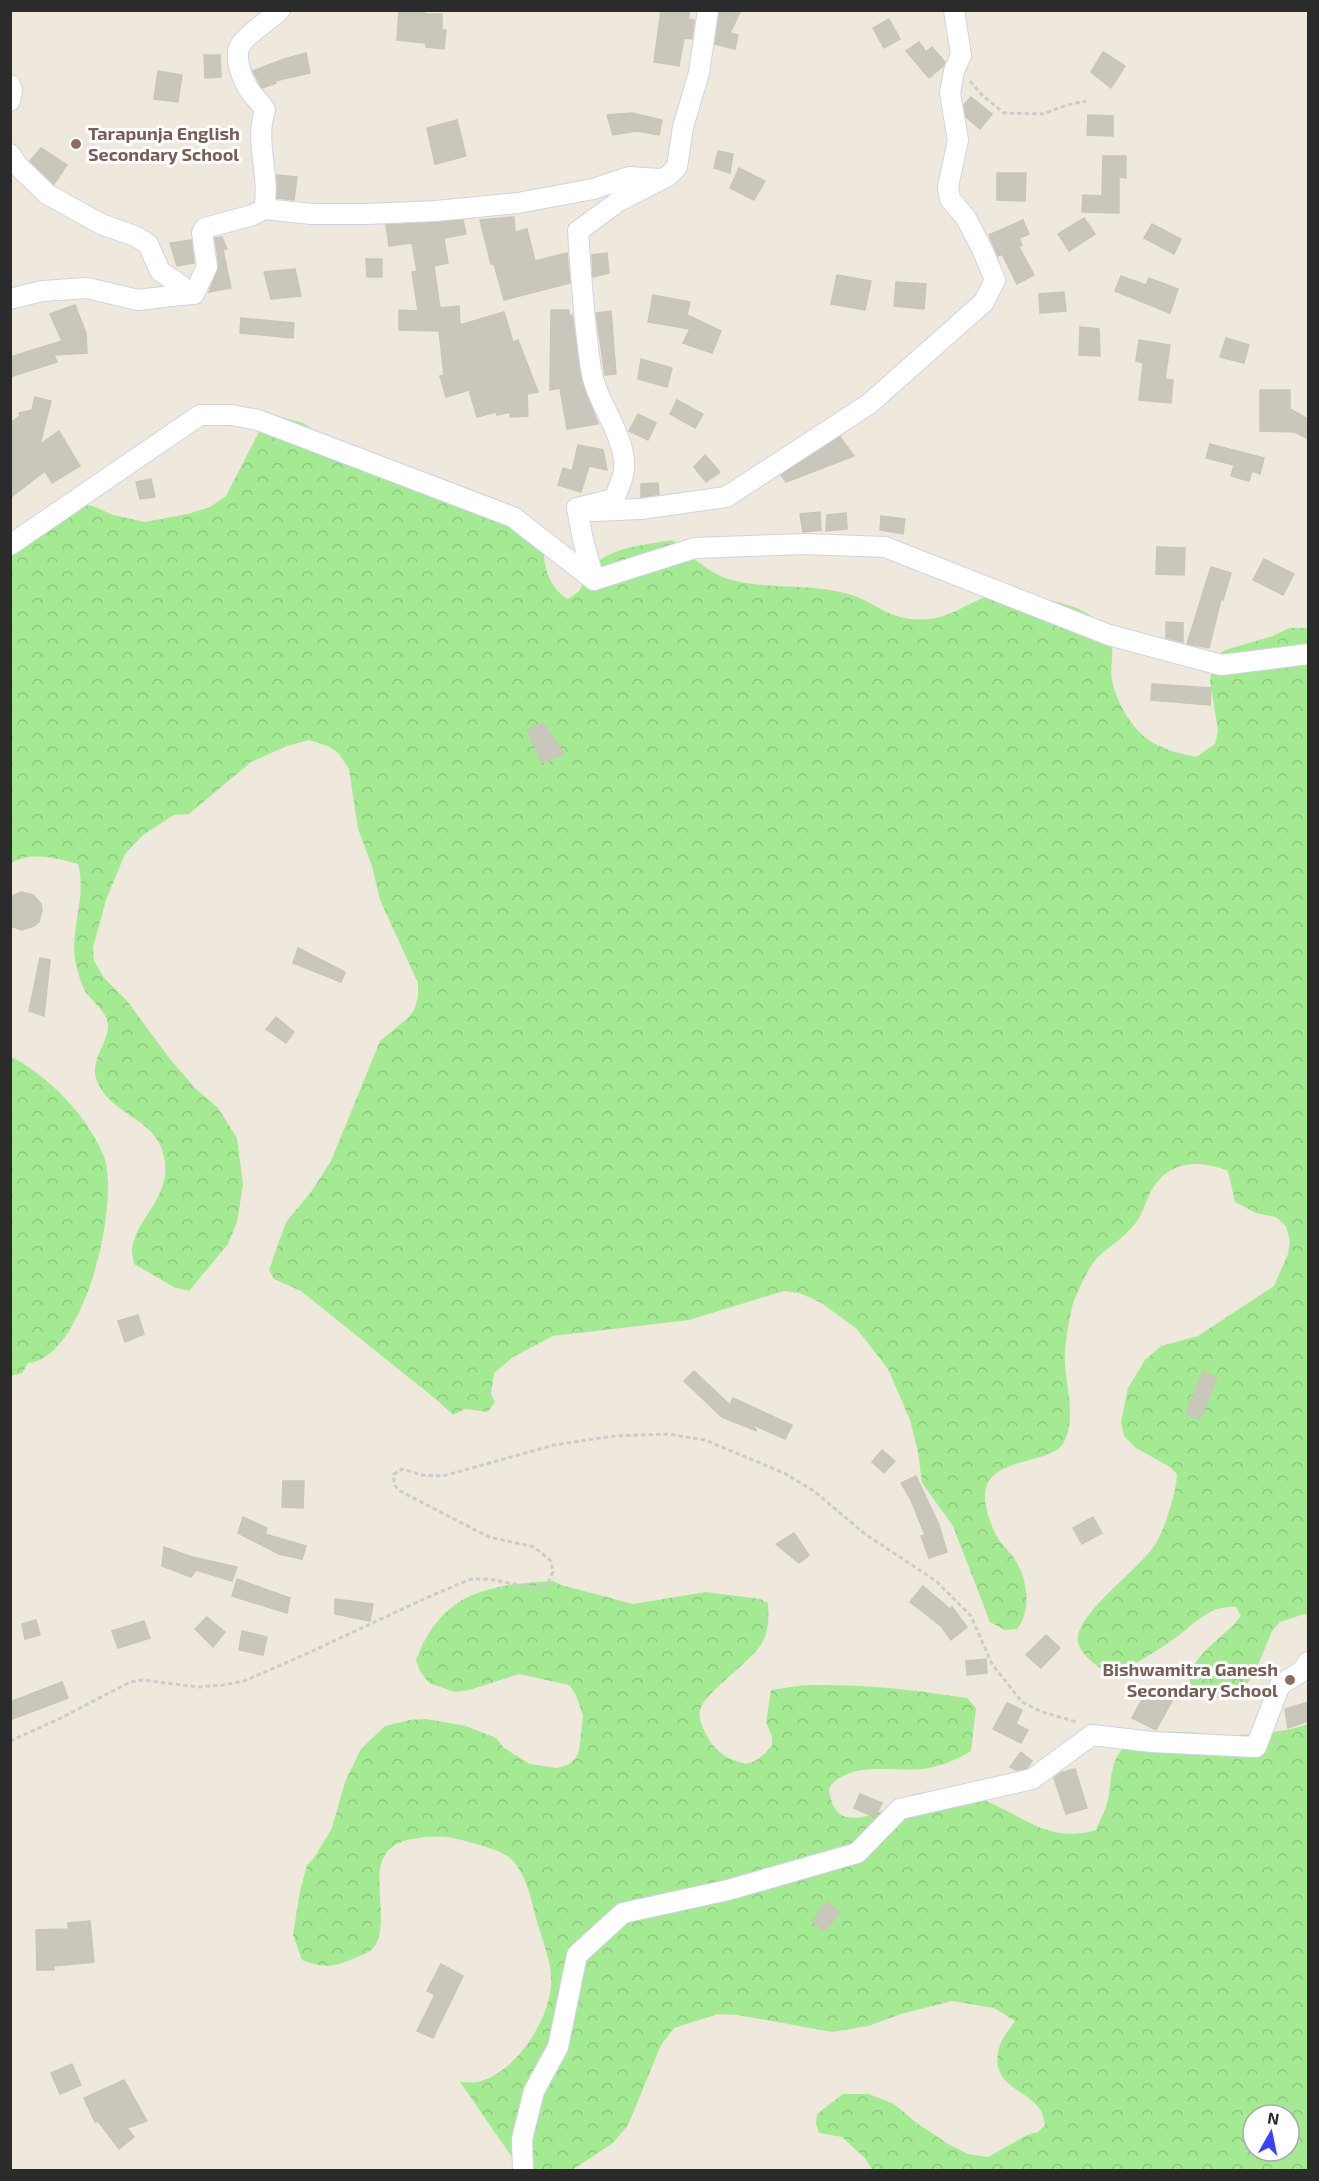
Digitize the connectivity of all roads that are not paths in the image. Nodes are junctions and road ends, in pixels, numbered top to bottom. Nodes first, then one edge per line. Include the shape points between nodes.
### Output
1 (280, 10) edge
2 (708, 10) edge
3 (954, 10) edge
4 (10, 85) edge
5 (10, 101) edge
6 (10, 153) edge
7 (662, 179) junction
8 (264, 209) junction
9 (180, 295) junction
10 (10, 298) edge
11 (577, 508) junction
12 (10, 545) edge
13 (594, 580) junction
14 (1308, 654) edge
15 (1308, 1662) edge
16 (523, 2170) edge

1 - 8 street via 241,44 238,53 241,76 265,110 261,123 267,184
2 - 7 street via 699,73 683,127 677,167
3 - 11 street via 961,55 950,93 958,140 948,187 950,199 966,218 995,280 984,302 869,404 726,497 641,509
4 - 5 street
6 - 9 street via 47,194 100,224 148,244 160,271 183,287
7 - 8 street via 629,177 592,189 518,203 426,212 312,214
7 - 11 street via 619,201 578,231 591,369 624,460 622,481 614,499
8 - 9 street via 206,228 202,233 207,267 194,294
9 - 10 street via 138,300 87,288
11 - 13 street
12 - 13 street via 200,415 231,415 258,420 513,517
13 - 14 street via 695,548 805,544 885,547 1109,635 1221,665
15 - 16 street via 1302,1671 1280,1685 1256,1747 1092,1735 1032,1779 900,1809 857,1853 728,1890 623,1913 578,1955 558,2047 534,2091 522,2139

